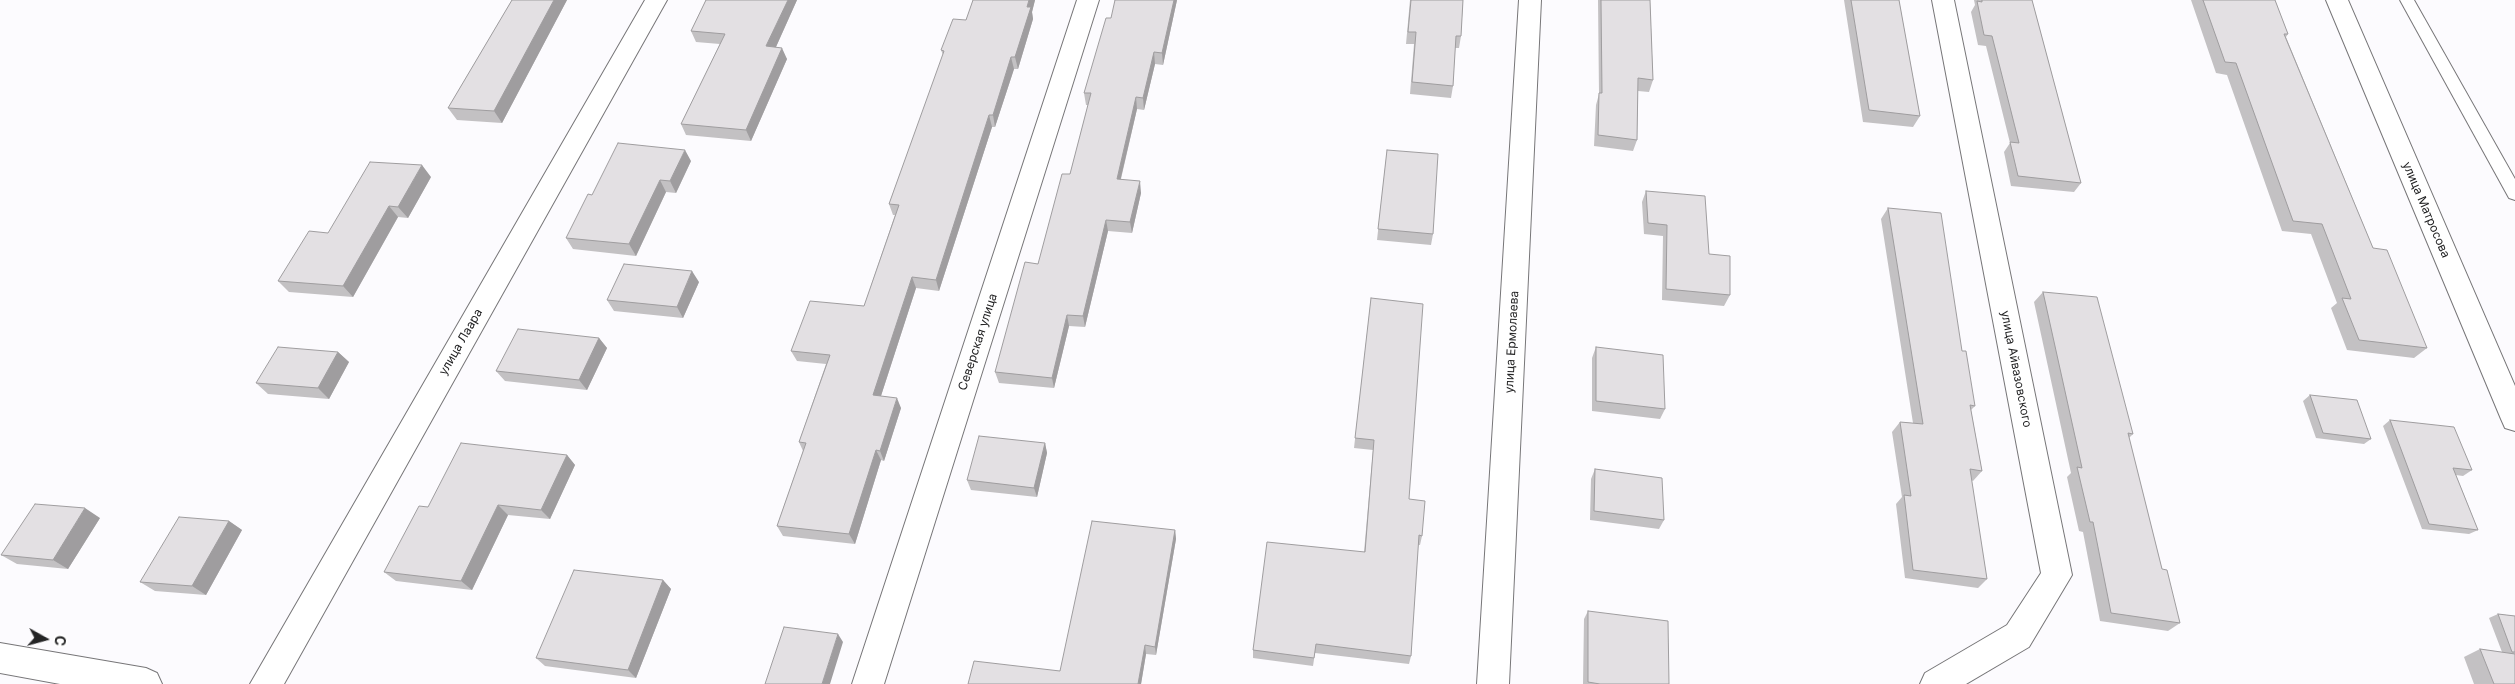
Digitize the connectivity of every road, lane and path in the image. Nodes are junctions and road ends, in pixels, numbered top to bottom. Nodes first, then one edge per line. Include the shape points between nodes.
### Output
1 (656, 0) edge
2 (1088, 0) edge
3 (1530, 0) edge
4 (1943, 0) edge
5 (2336, 0) edge
6 (2407, 0) edge
7 (2515, 194) edge
8 (2515, 419) edge
9 (0, 658) edge
10 (146, 684) edge
11 (266, 684) edge
12 (868, 684) edge
13 (1493, 684) edge
14 (1936, 684) edge

1 - 11 street, улица Лаара
2 - 12 street, Северская улица
3 - 13 street, улица Ермолаева
4 - 14 street, улица Айвазовского via 2057,575 2018,636
5 - 8 street, улица Матросова
6 - 7 lane
9 - 10 street

